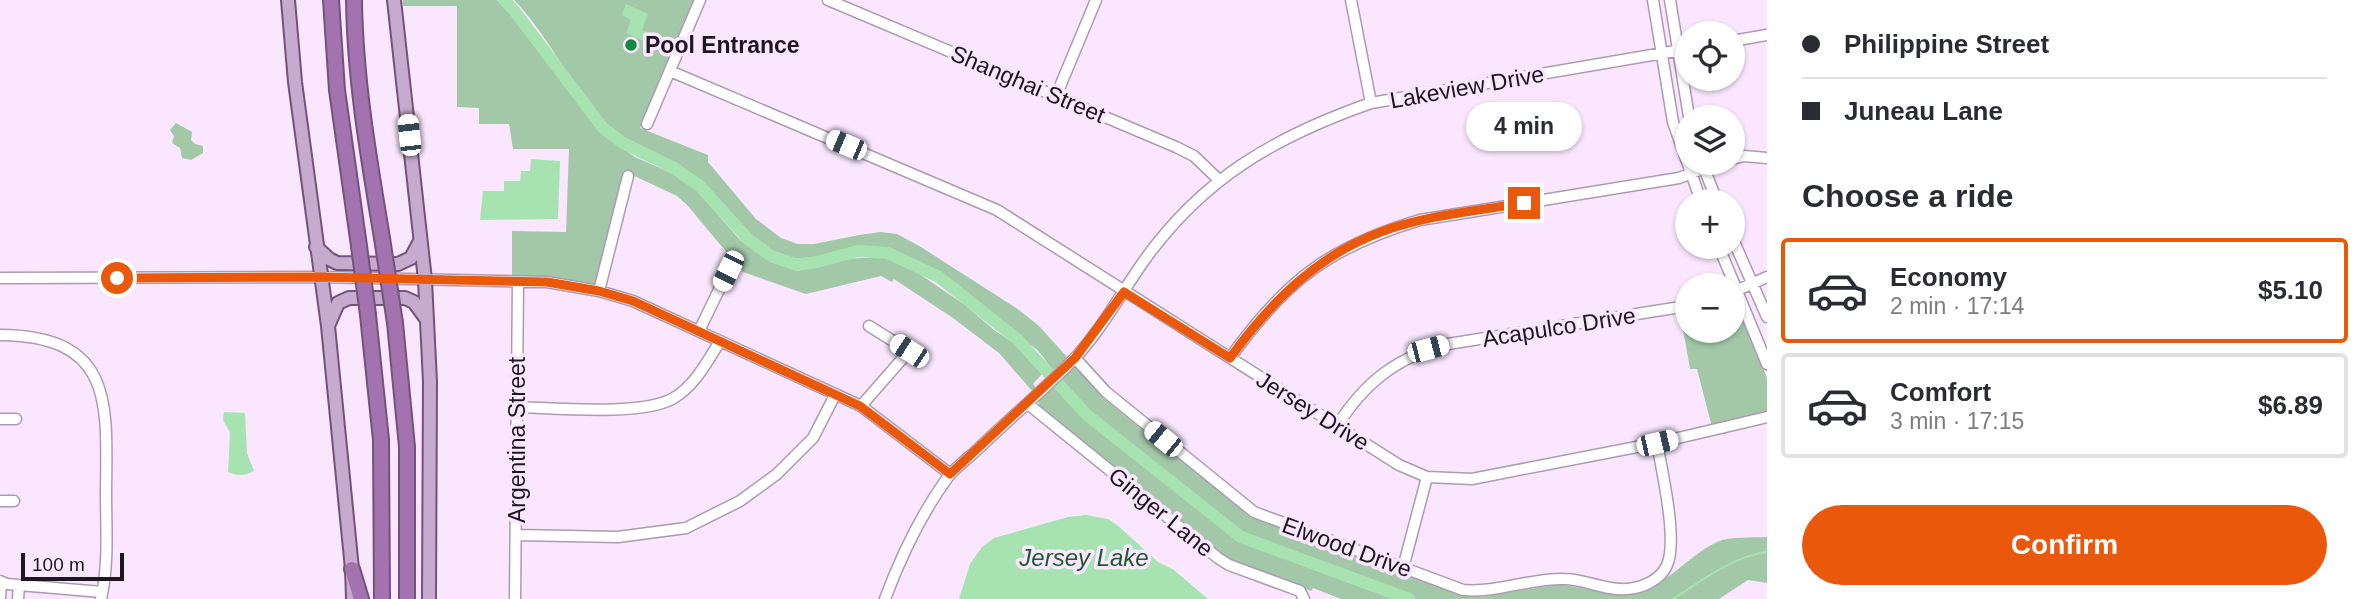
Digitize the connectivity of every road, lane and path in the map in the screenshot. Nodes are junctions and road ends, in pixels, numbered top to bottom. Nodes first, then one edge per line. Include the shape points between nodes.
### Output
1 (288, 0) edge
2 (331, 0) edge
3 (394, 0) edge
4 (699, 0) edge
5 (828, 0) edge
6 (1096, 0) edge
7 (1351, 0) edge
8 (1653, 0) edge
9 (1670, 0) edge
10 (354, 4) edge
11 (1675, 21) edge
12 (1767, 35) edge
13 (1745, 39) edge
14 (1675, 51) edge
15 (1662, 53) junction
16 (670, 71) junction
17 (1056, 96) junction
18 (1371, 103) junction
19 (647, 124) dead end
20 (1675, 128) edge
21 (1745, 156) edge
22 (1767, 158) edge
23 (1686, 175) edge
24 (628, 176) dead end
25 (1220, 181) junction
26 (420, 241) junction
27 (316, 247) junction
28 (1742, 259) edge
29 (728, 271) dead end
30 (319, 277) junction
31 (1767, 277) edge
32 (0, 278) edge
33 (425, 280) junction
34 (518, 282) junction
35 (1753, 284) junction
36 (1745, 287) edge
37 (599, 291) junction
38 (1124, 292) junction
39 (1675, 308) edge
40 (1745, 315) edge
41 (1767, 317) edge
42 (427, 320) junction
43 (328, 326) junction
44 (869, 326) dead end
45 (699, 331) junction
46 (0, 335) edge
47 (720, 341) junction
48 (1075, 358) junction
49 (1230, 358) junction
50 (1767, 364) edge
51 (835, 395) junction
52 (1028, 404) junction
53 (860, 406) junction
54 (517, 407) junction
55 (1767, 417) edge
56 (0, 419) edge
57 (16, 419) dead end
58 (1337, 426) junction
59 (1657, 443) junction
60 (950, 474) junction
61 (1427, 477) junction
62 (0, 501) edge
63 (14, 501) dead end
64 (516, 535) junction
65 (1403, 568) junction
66 (352, 569) junction
67 (1, 581) edge
68 (19, 585) junction
69 (102, 596) edge
70 (0, 599) edge
71 (18, 599) edge
72 (353, 599) edge
73 (360, 599) edge
74 (382, 599) edge
75 (407, 599) edge
76 (429, 599) edge
77 (515, 599) edge
78 (885, 599) edge
79 (1304, 599) edge

1 - 27 main road
2 - 74 highway, bridge via 339,103 381,440
3 - 26 main road
4 - 16 street
5 - 17 street, Shanghai Street
6 - 17 street
7 - 18 street
8 - 15 street
9 - 11 street
10 - 75 highway, bridge via 407,447
12 - 13 street
14 - 15 street, Lakeview Drive
15 - 18 street, Lakeview Drive
15 - 20 street
16 - 19 street
16 - 38 street, Jersey Drive via 985,205
17 - 25 street, Shanghai Street via 1194,156
18 - 25 street, Lakeview Drive via 1282,139
21 - 22 street
23 - 49 street via 1420,220 1381,232 1303,275 1271,306
24 - 37 street
25 - 38 street, Lakeview Drive via 1178,220
26 - 27 main road via 411,258 398,264 337,263
26 - 33 main road
27 - 30 main road
28 - 35 street
29 - 45 street
30 - 32 street
30 - 33 street
30 - 43 main road
31 - 35 street
33 - 34 street
33 - 42 main road
34 - 37 street
34 - 54 street, Argentina Street
35 - 36 street
35 - 41 street
37 - 45 street
38 - 48 street, Lakeview Drive
38 - 49 street, Jersey Drive
39 - 58 street, Acapulco Drive via 1428,349 1386,371 1352,402
40 - 50 street
42 - 43 main road via 414,302 405,298 349,298 338,303
42 - 76 main road
43 - 66 main road
44 - 53 street via 909,351
45 - 47 street
46 - 69 street via 53,341 76,355 101,391 107,420
47 - 51 street
47 - 54 street via 704,368 672,399 649,406 593,410
48 - 52 street, Lakeview Drive
48 - 65 street, Elwood Drive via 1106,392 1254,512
49 - 58 street, Jersey Drive
51 - 53 street
51 - 64 street via 813,438 777,474 740,501 686,528 618,537
52 - 60 street, Lakeview Drive
52 - 79 street, Ginger Lane via 1218,558 1300,591
53 - 60 street
54 - 64 street, Argentina Street
55 - 59 street, Jersey Drive
56 - 57 street
58 - 61 street, Jersey Drive via 1399,466
59 - 61 street, Jersey Drive via 1472,479
59 - 65 street, Elwood Drive via 1667,498 1670,554 1664,572 1652,581 1626,589 1558,579 1482,591 1463,590
60 - 78 street, Lakeview Drive via 901,556
61 - 65 street
62 - 63 street
64 - 77 street, Argentina Street
66 - 72 main road
66 - 73 highway
67 - 68 street
67 - 70 street
68 - 69 street
68 - 71 street

